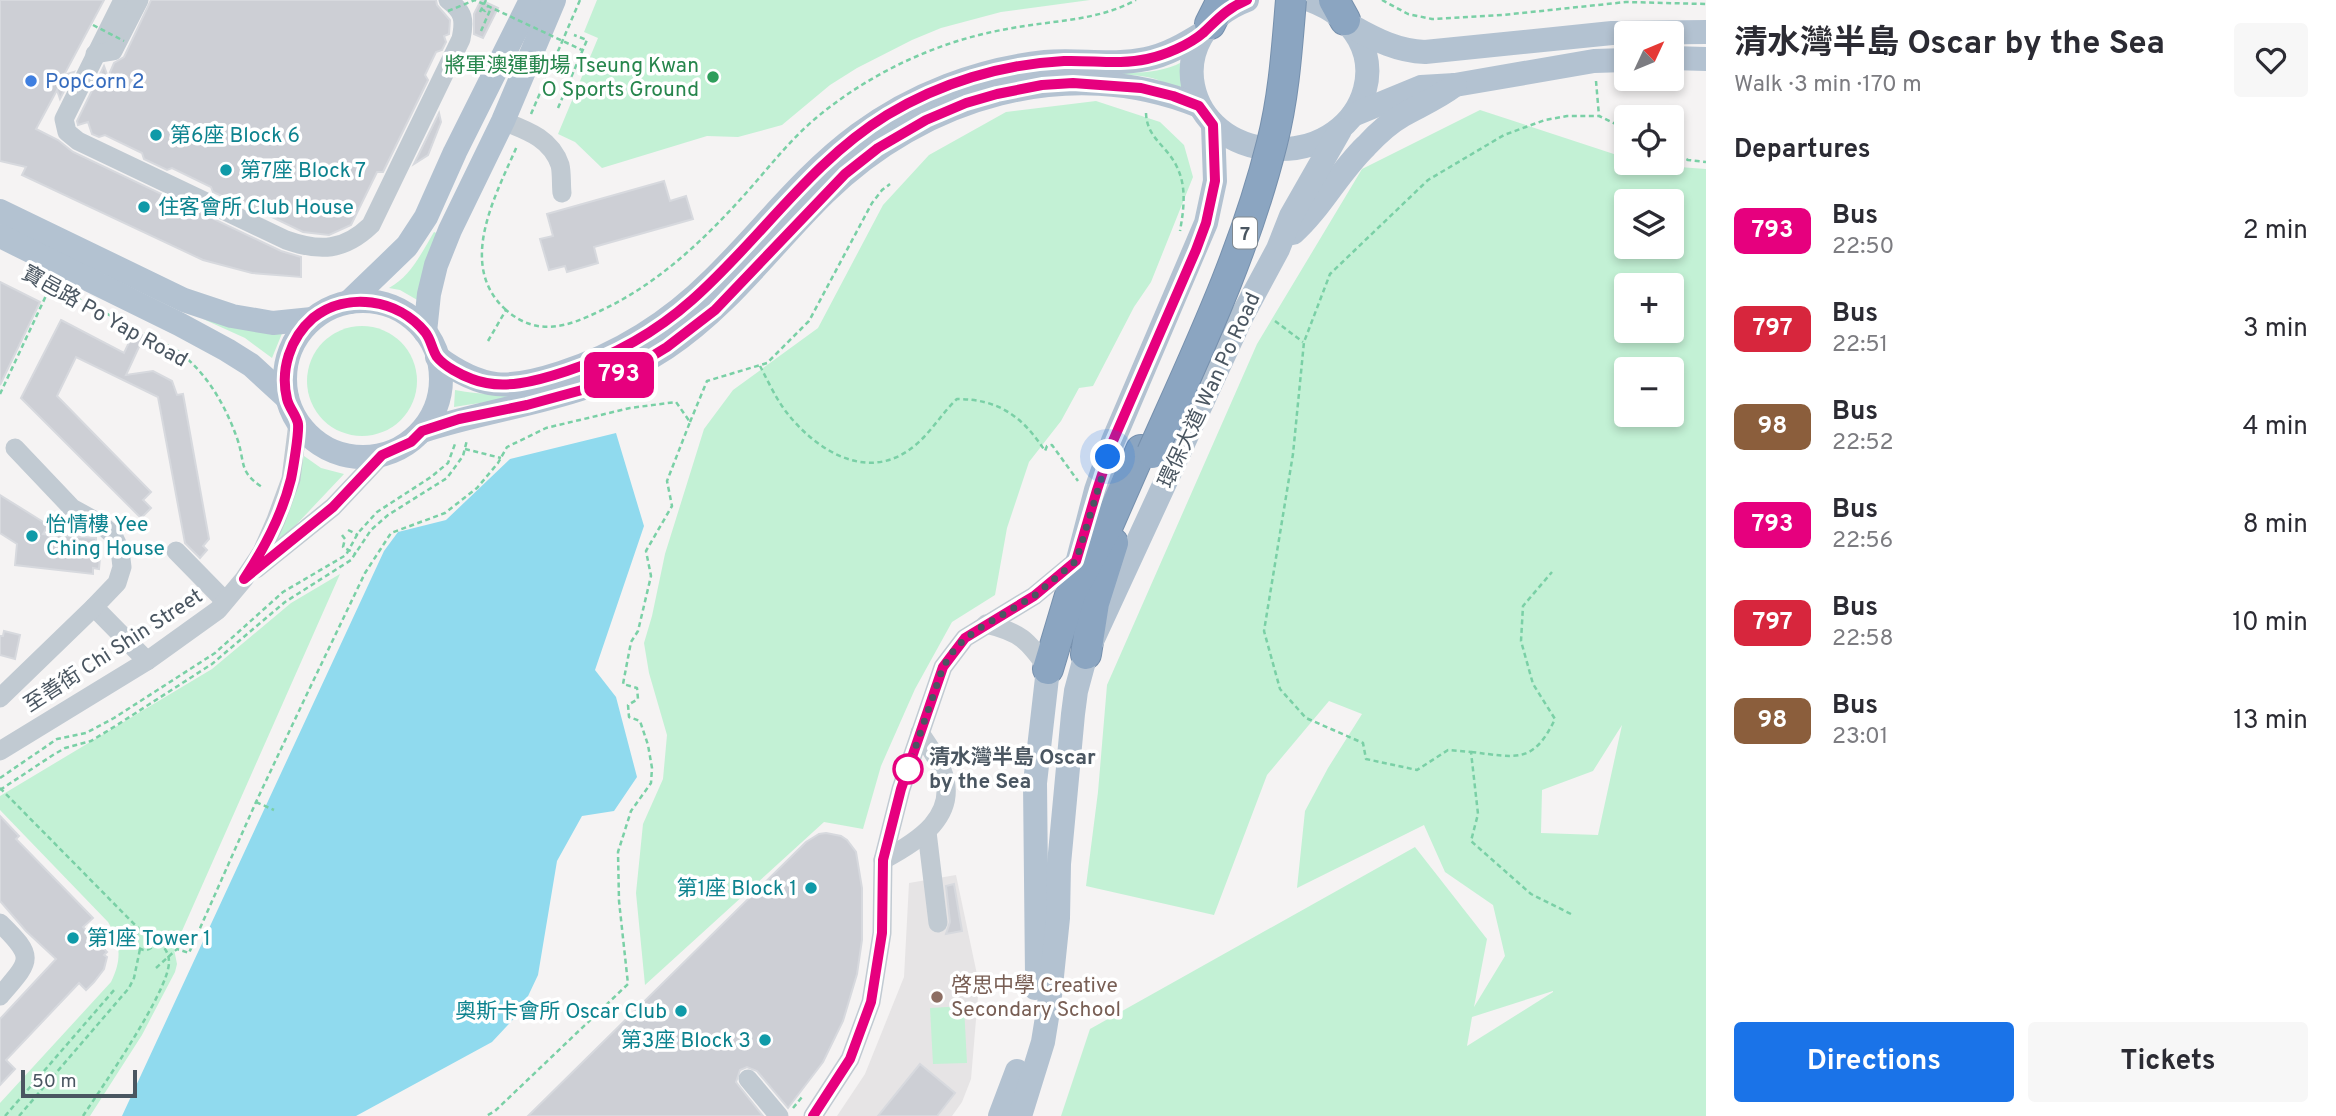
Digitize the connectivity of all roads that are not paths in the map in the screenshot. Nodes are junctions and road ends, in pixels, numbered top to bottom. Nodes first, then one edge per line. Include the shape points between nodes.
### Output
1 (123, 0) edge
2 (139, 0) edge
3 (531, 0) edge
4 (554, 0) edge
5 (1247, 0) edge
6 (1282, 0) edge
7 (1291, 0) edge
8 (1310, 0) edge
9 (448, 6) edge
10 (1344, 16) edge
11 (1212, 19) edge
12 (1706, 32) edge
13 (95, 54) junction
14 (1684, 58) edge
15 (1706, 59) edge
16 (1614, 60) edge
17 (1455, 85) junction
18 (1206, 116) junction
19 (1346, 123) junction
20 (513, 125) junction
21 (562, 193) dead end
22 (0, 211) edge
23 (0, 236) edge
24 (1278, 249) junction
25 (349, 302) junction
26 (312, 319) junction
27 (425, 332) junction
28 (437, 357) junction
29 (287, 398) junction
30 (298, 423) junction
31 (422, 431) junction
32 (15, 448) dead end
33 (1147, 451) junction
34 (382, 455) junction
35 (176, 551) dead end
36 (1076, 561) junction
37 (244, 579) junction
38 (1071, 592) junction
39 (225, 601) junction
40 (94, 607) junction
41 (986, 624) junction
42 (1086, 653) junction
43 (147, 661) junction
44 (1048, 669) junction
45 (0, 698) edge
46 (920, 733) junction
47 (0, 751) edge
48 (927, 832) junction
49 (883, 860) junction
50 (0, 923) edge
51 (938, 923) dead end
52 (0, 996) edge
53 (748, 1079) dead end
54 (778, 1115) edge
55 (813, 1116) edge
56 (1000, 1116) edge
57 (1020, 1116) edge

1 - 13 street
2 - 13 street via 113,51
3 - 25 main road via 426,217 407,246
4 - 20 main road
5 - 11 main road
6 - 33 highway, 環保大道 Wan Po Road / 7 via 1259,158
7 - 33 highway, 環保大道 Wan Po Road / 7, bridge via 1280,103 1259,190 1219,303
8 - 10 main road
9 - 13 street via 461,10 461,39 371,225 358,238 326,248 286,240 67,132 64,119
10 - 12 main road via 1385,44 1413,52 1612,33
10 - 19 main road, 環保大道 Wan Po Road via 1365,51 1368,73 1365,93
11 - 18 main road, 環保大道 Wan Po Road via 1197,46 1190,73
11 - 28 main road via 1160,55 1138,61 1064,61 1007,68 957,82 900,107 824,163 684,306 636,340 597,360 546,378 502,384 473,379
14 - 15 main road
16 - 17 main road, 寶邑路 Po Yap Road
17 - 19 main road, 寶邑路 Po Yap Road via 1421,87
17 - 24 main road via 1377,135
18 - 19 main road, 寶邑路 Po Yap Road via 1233,139 1276,150 1327,138
18 - 31 main road, 寶邑路 Po Yap Road via 1173,96 1141,88 1073,83 997,94 939,113 860,161 715,310 649,359 574,393
18 - 36 main road, 環保大道 Wan Po Road via 1215,181 1206,223 1113,441
19 - 24 main road, 環保大道 Wan Po Road via 1291,216
20 - 21 street via 539,137 555,156
20 - 27 main road via 450,230 436,265
22 - 26 main road, 寶邑路 Po Yap Road via 184,300 232,316 274,323
23 - 29 main road, 寶邑路 Po Yap Road via 227,350
24 - 42 main road, 環保大道 Wan Po Road
25 - 26 main road, 寶邑路 Po Yap Road
25 - 27 main road, 寶邑路 Po Yap Road via 391,307
26 - 29 main road, 寶邑路 Po Yap Road via 288,356
27 - 28 main road, 寶邑路 Po Yap Road
28 - 31 main road, 寶邑路 Po Yap Road via 439,396
29 - 30 main road, 寶邑路 Po Yap Road
30 - 34 main road, 寶邑路 Po Yap Road via 314,441 337,453 359,458
30 - 37 street, 至善街 Chi Shin Street via 291,479 262,552
31 - 34 main road, 寶邑路 Po Yap Road via 411,442
32 - 40 street via 72,508 113,535 122,567 117,583
33 - 38 highway, 環保大道 Wan Po Road / 7
33 - 42 highway, 環保大道 Wan Po Road / 7 via 1101,579
34 - 37 street, 至善街 Chi Shin Street via 333,507
35 - 39 street
36 - 38 main road, 環保大道 Wan Po Road
36 - 41 street via 1027,601
37 - 39 street, 至善街 Chi Shin Street
38 - 44 highway, 環保大道 Wan Po Road / 7
39 - 43 street, 至善街 Chi Shin Street
40 - 43 street
40 - 45 street
41 - 44 street via 1016,632
41 - 46 street via 950,656
42 - 57 main road, 環保大道 Wan Po Road via 1073,714 1049,1005 1043,1042
43 - 47 street, 至善街 Chi Shin Street
44 - 56 main road, 環保大道 Wan Po Road via 1035,783 1037,975 1027,1039
46 - 48 street via 946,782 946,800
46 - 49 street
48 - 49 street
48 - 51 street
49 - 55 street via 876,981 859,1041
50 - 52 street via 22,944 26,956 25,965
53 - 54 street

